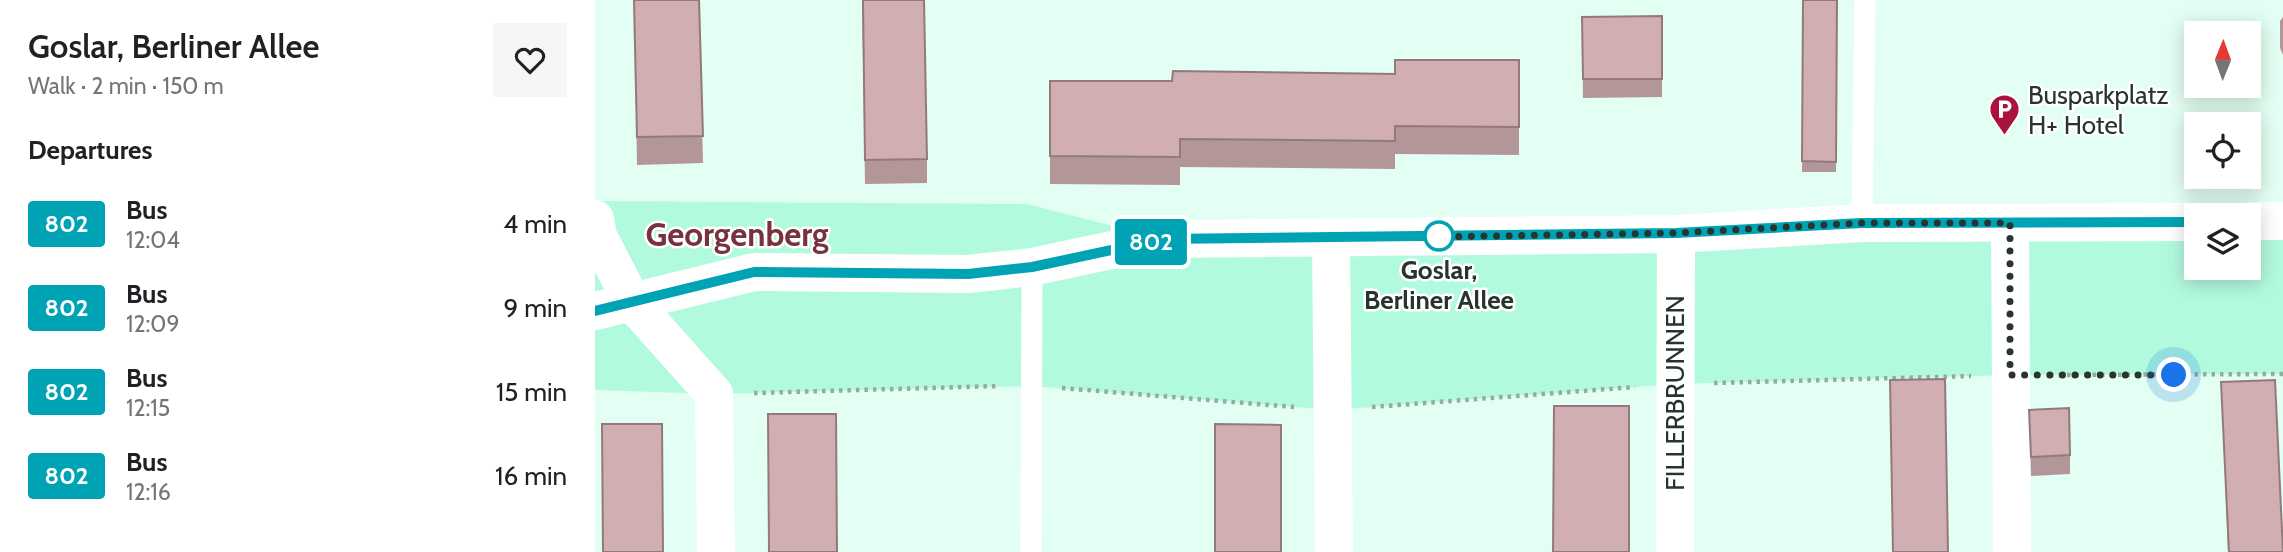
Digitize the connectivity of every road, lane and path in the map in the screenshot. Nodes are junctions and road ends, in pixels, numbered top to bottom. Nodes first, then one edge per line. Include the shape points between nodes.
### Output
1 (1865, 0) edge
2 (595, 219) edge
3 (2261, 221) edge
4 (2283, 221) edge
5 (2184, 222) edge
6 (1862, 223) junction
7 (2010, 223) junction
8 (1676, 233) junction
9 (1331, 238) junction
10 (1032, 267) junction
11 (632, 302) junction
12 (595, 311) edge
13 (2283, 374) edge
14 (2010, 375) junction
15 (1674, 384) junction
16 (1031, 386) junction
17 (714, 394) junction
18 (1333, 410) junction
19 (716, 552) edge
20 (1031, 552) edge
21 (1333, 552) edge
22 (1675, 552) edge
23 (2012, 552) edge

1 - 6 lane
2 - 11 street via 598,236
3 - 4 street
5 - 7 street
6 - 7 street
6 - 8 street
7 - 14 street
8 - 9 street
8 - 15 street, FILLERBRUNNEN
9 - 10 street via 1163,239
9 - 18 street
10 - 11 street via 968,274 754,272
10 - 16 lane
11 - 12 street
11 - 17 street
13 - 14 path
14 - 15 path
14 - 23 street
15 - 18 path
15 - 22 street, FILLERBRUNNEN
16 - 17 path
16 - 18 path
16 - 20 lane
17 - 19 street
18 - 21 street

